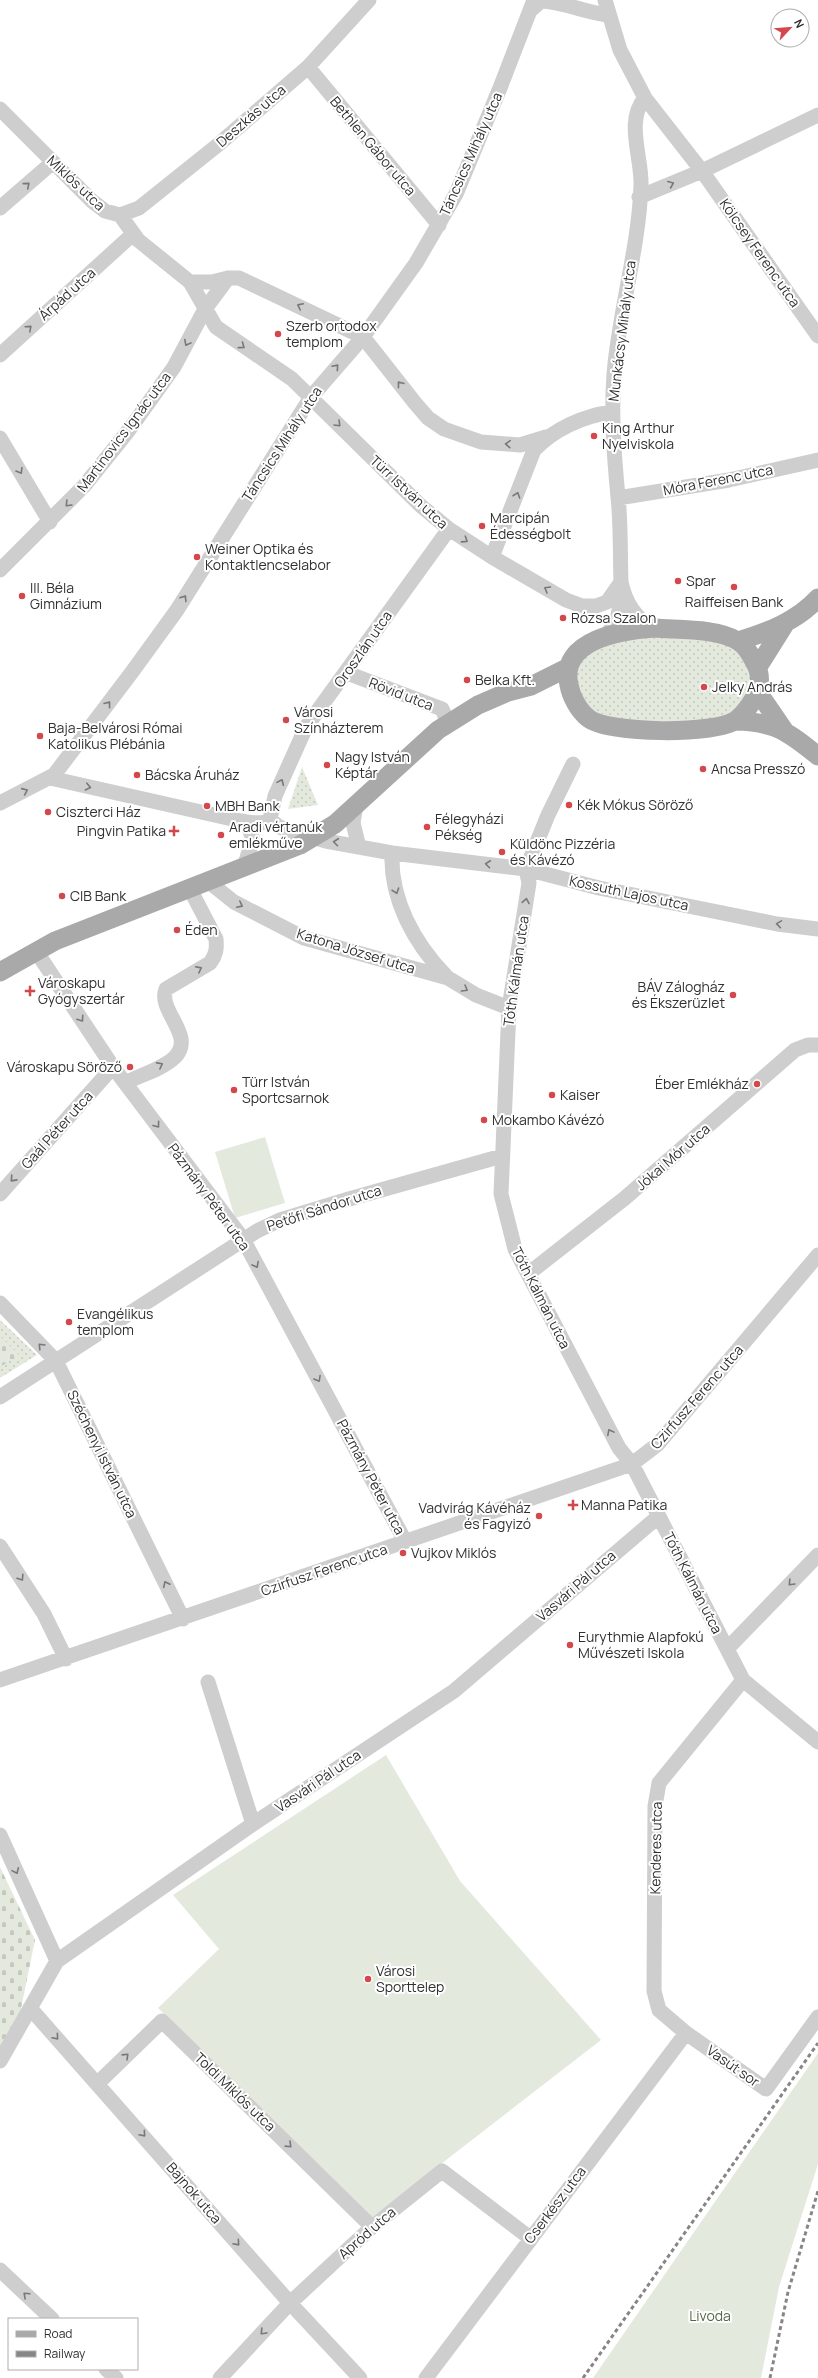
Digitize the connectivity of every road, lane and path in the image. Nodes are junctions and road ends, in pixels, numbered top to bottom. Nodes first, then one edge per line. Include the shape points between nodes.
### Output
1 (369, 0) edge
2 (605, 0) edge
3 (533, 5) edge
4 (609, 15) junction
5 (308, 67) junction
6 (645, 98) junction
7 (0, 109) edge
8 (818, 115) edge
9 (53, 162) junction
10 (702, 171) junction
11 (639, 197) junction
12 (0, 208) edge
13 (120, 216) junction
14 (439, 225) junction
15 (133, 234) junction
16 (228, 278) junction
17 (190, 282) junction
18 (205, 309) junction
19 (818, 336) edge
20 (363, 337) junction
21 (0, 355) edge
22 (311, 397) junction
23 (612, 412) junction
24 (546, 437) junction
25 (0, 438) edge
26 (818, 460) edge
27 (618, 498) junction
28 (50, 522) junction
29 (449, 529) junction
30 (492, 557) junction
31 (0, 570) edge
32 (622, 586) junction
33 (818, 598) edge
34 (786, 622) junction
35 (655, 628) junction
36 (606, 636) junction
37 (738, 641) junction
38 (569, 667) junction
39 (758, 667) junction
40 (347, 673) junction
41 (531, 686) junction
42 (758, 692) junction
43 (571, 695) junction
44 (736, 721) junction
45 (448, 723) junction
46 (784, 730) junction
47 (818, 756) edge
48 (573, 764) dead end
49 (50, 778) junction
50 (0, 803) edge
51 (356, 805) junction
52 (270, 820) junction
53 (241, 821) junction
54 (314, 838) junction
55 (359, 847) junction
56 (392, 852) junction
57 (244, 867) junction
58 (526, 869) junction
59 (209, 882) junction
60 (190, 889) junction
61 (818, 929) edge
62 (36, 952) junction
63 (0, 972) edge
64 (448, 978) junction
65 (509, 1008) junction
66 (818, 1045) edge
67 (113, 1067) junction
68 (125, 1083) junction
69 (502, 1156) junction
70 (0, 1194) edge
71 (243, 1239) junction
72 (818, 1256) edge
73 (528, 1274) junction
74 (0, 1303) edge
75 (56, 1361) junction
76 (0, 1397) edge
77 (632, 1464) junction
78 (659, 1516) junction
79 (405, 1541) junction
80 (0, 1546) edge
81 (818, 1555) edge
82 (183, 1619) junction
83 (727, 1649) junction
84 (66, 1659) junction
85 (0, 1680) edge
86 (744, 1680) junction
87 (208, 1682) dead end
88 (818, 1742) edge
89 (253, 1824) junction
90 (0, 1835) edge
91 (57, 1961) junction
92 (30, 2008) junction
93 (818, 2017) edge
94 (686, 2033) junction
95 (0, 2061) edge
96 (98, 2083) junction
97 (372, 2227) junction
98 (530, 2238) junction
99 (0, 2270) edge
100 (290, 2303) junction
101 (51, 2318) edge
102 (107, 2370) edge
103 (116, 2378) edge
104 (220, 2378) edge
105 (360, 2378) edge
106 (426, 2378) edge

1 - 5 street, Deszkás utca
2 - 4 street, Kölcsey Ferenc utca
3 - 4 street, Táncsics Mihály utca via 541,1 556,2 592,13
3 - 14 street, Táncsics Mihály utca via 456,194
4 - 6 street, Kölcsey Ferenc utca via 620,50
5 - 13 street, Deszkás utca via 219,144 139,208
5 - 14 street, Bethlen Gábor utca
6 - 10 street, Kölcsey Ferenc utca
6 - 11 street, Munkácsy Mihály utca via 636,112 641,186
7 - 9 street, Miklós utca
8 - 10 street
12 -> 9 street
9 - 13 street, Miklós utca via 96,204 105,211
11 -> 10 street
10 - 19 street, Kölcsey Ferenc utca
11 - 23 street, Munkácsy Mihály utca via 634,248 622,308
13 - 15 street, Miklós utca
14 - 20 street, Táncsics Mihály utca via 416,263
15 - 17 street, Miklós utca
21 -> 15 street, Árpád utca
16 - 17 street via 212,282
16 - 18 street, Martinovics Ignác utca
20 -> 16 street via 251,282
17 - 18 street, Miklós utca
18 -> 22 street, Miklós utca via 216,327 292,379
18 -> 28 street, Martinovics Ignác utca via 174,367 129,430 84,486
22 -> 20 street, Táncsics Mihály utca
24 -> 20 street via 520,445 480,442 444,429 428,418
22 -> 29 street, Türr István utca via 422,506
49 -> 22 street, Táncsics Mihály utca via 177,610
23 - 24 street via 591,415
23 - 27 street, Munkácsy Mihály utca
30 -> 24 street via 526,466 534,450
25 -> 28 street
26 - 27 street, Móra Ferenc utca via 730,480
27 - 32 street, Munkácsy Mihály utca
28 - 31 street, Martinovics Ignác utca
29 -> 30 street, Türr István utca
29 - 40 street, Oroszlán utca
32 -> 30 street, Türr István utca via 607,602 596,606 582,606 566,600
32 - 35 street via 641,621
32 - 36 street, Munkácsy Mihály utca via 617,620
33 - 34 main road via 806,610
34 - 37 main road
34 - 39 main road
35 - 36 main road via 627,630
35 - 37 main road via 703,632
36 - 38 main road via 590,643 574,656
37 - 39 main road
38 - 41 main road
38 - 43 main road via 567,680
39 - 42 main road
40 - 45 street, Rövid utca via 442,709
52 -> 40 street, Oroszlán utca via 275,796 306,727
41 - 43 main road via 554,689
41 - 45 main road via 485,702
42 - 44 main road
42 - 46 main road
43 - 44 main road via 588,719 606,725 677,731 713,728
44 - 46 main road via 764,723
45 - 51 main road
46 - 47 main road
48 - 58 street, Tóth Kálmán utca
50 -> 49 street
49 -> 53 street
51 - 54 main road
51 - 55 street via 353,822
52 - 53 street via 267,823
52 - 54 street, Kossuth Lajos utca via 279,827
53 - 57 street via 249,829 253,839
55 -> 54 street, Kossuth Lajos utca
54 - 57 main road
55 - 56 street, Kossuth Lajos utca
58 -> 56 street, Kossuth Lajos utca
56 -> 64 street via 393,883 408,921 428,957
57 - 59 main road
61 -> 58 street, Kossuth Lajos utca via 777,924 599,888
65 -> 58 street, Tóth Kálmán utca via 529,883
59 - 60 main road
59 -> 64 street, Katona József utca via 234,902 304,938
60 - 62 main road via 78,932
68 -> 60 street via 175,1057 181,1047 180,1036 163,996 166,989 210,963 215,957 216,939
62 - 63 main road
62 -> 67 street, Pázmány Péter utca
64 -> 65 street, Katona József utca via 476,996
65 - 69 street, Tóth Kálmán utca
66 - 73 street, Jókai Mór utca via 808,1045 794,1050 625,1198
67 - 68 street, Pázmány Péter utca
67 -> 70 street, Gaál Péter utca
68 -> 71 street, Pázmány Péter utca
69 - 71 street, Petőfi Sándor utca via 280,1220
69 - 73 street, Tóth Kálmán utca via 501,1194 515,1249
71 - 75 street, Petőfi Sándor utca
71 -> 79 street, Pázmány Péter utca
72 - 77 street, Czirfusz Ferenc utca via 658,1444
77 -> 73 street, Tóth Kálmán utca via 619,1448
75 -> 74 street, Széchenyi István utca
75 - 76 street, Petőfi Sándor utca
82 -> 75 street, Széchenyi István utca
77 - 78 street, Tóth Kálmán utca
77 - 79 street, Czirfusz Ferenc utca
78 - 83 street, Tóth Kálmán utca
78 - 89 street, Vasvári Pál utca via 454,1691
79 - 82 street, Czirfusz Ferenc utca
80 -> 84 street via 44,1614
81 -> 83 street
82 - 84 street, Czirfusz Ferenc utca
83 - 86 street, Tóth Kálmán utca
84 - 85 street, Czirfusz Ferenc utca
86 - 88 street, Tóth Kálmán utca
86 - 94 street, Kenderes utca via 659,1783 655,1806 654,1991 659,2010
87 - 89 street
89 - 91 street, Vasvári Pál utca
90 -> 91 street
91 - 92 street, Vasvári Pál utca
92 - 95 street, Vasvári Pál utca
92 -> 96 street, Bajnok utca
93 - 94 street, Vasút sor via 766,2089
94 - 98 street, Cserkész utca
96 -> 97 street, Toldi Miklós utca via 162,2021
96 -> 100 street, Bajnok utca
97 - 98 street, Apród utca via 442,2172
97 - 100 street, Apród utca
98 - 106 street, Cserkész utca
101 -> 99 street
100 -> 104 street, Apród utca
100 - 105 street, Bajnok utca
102 - 103 street

